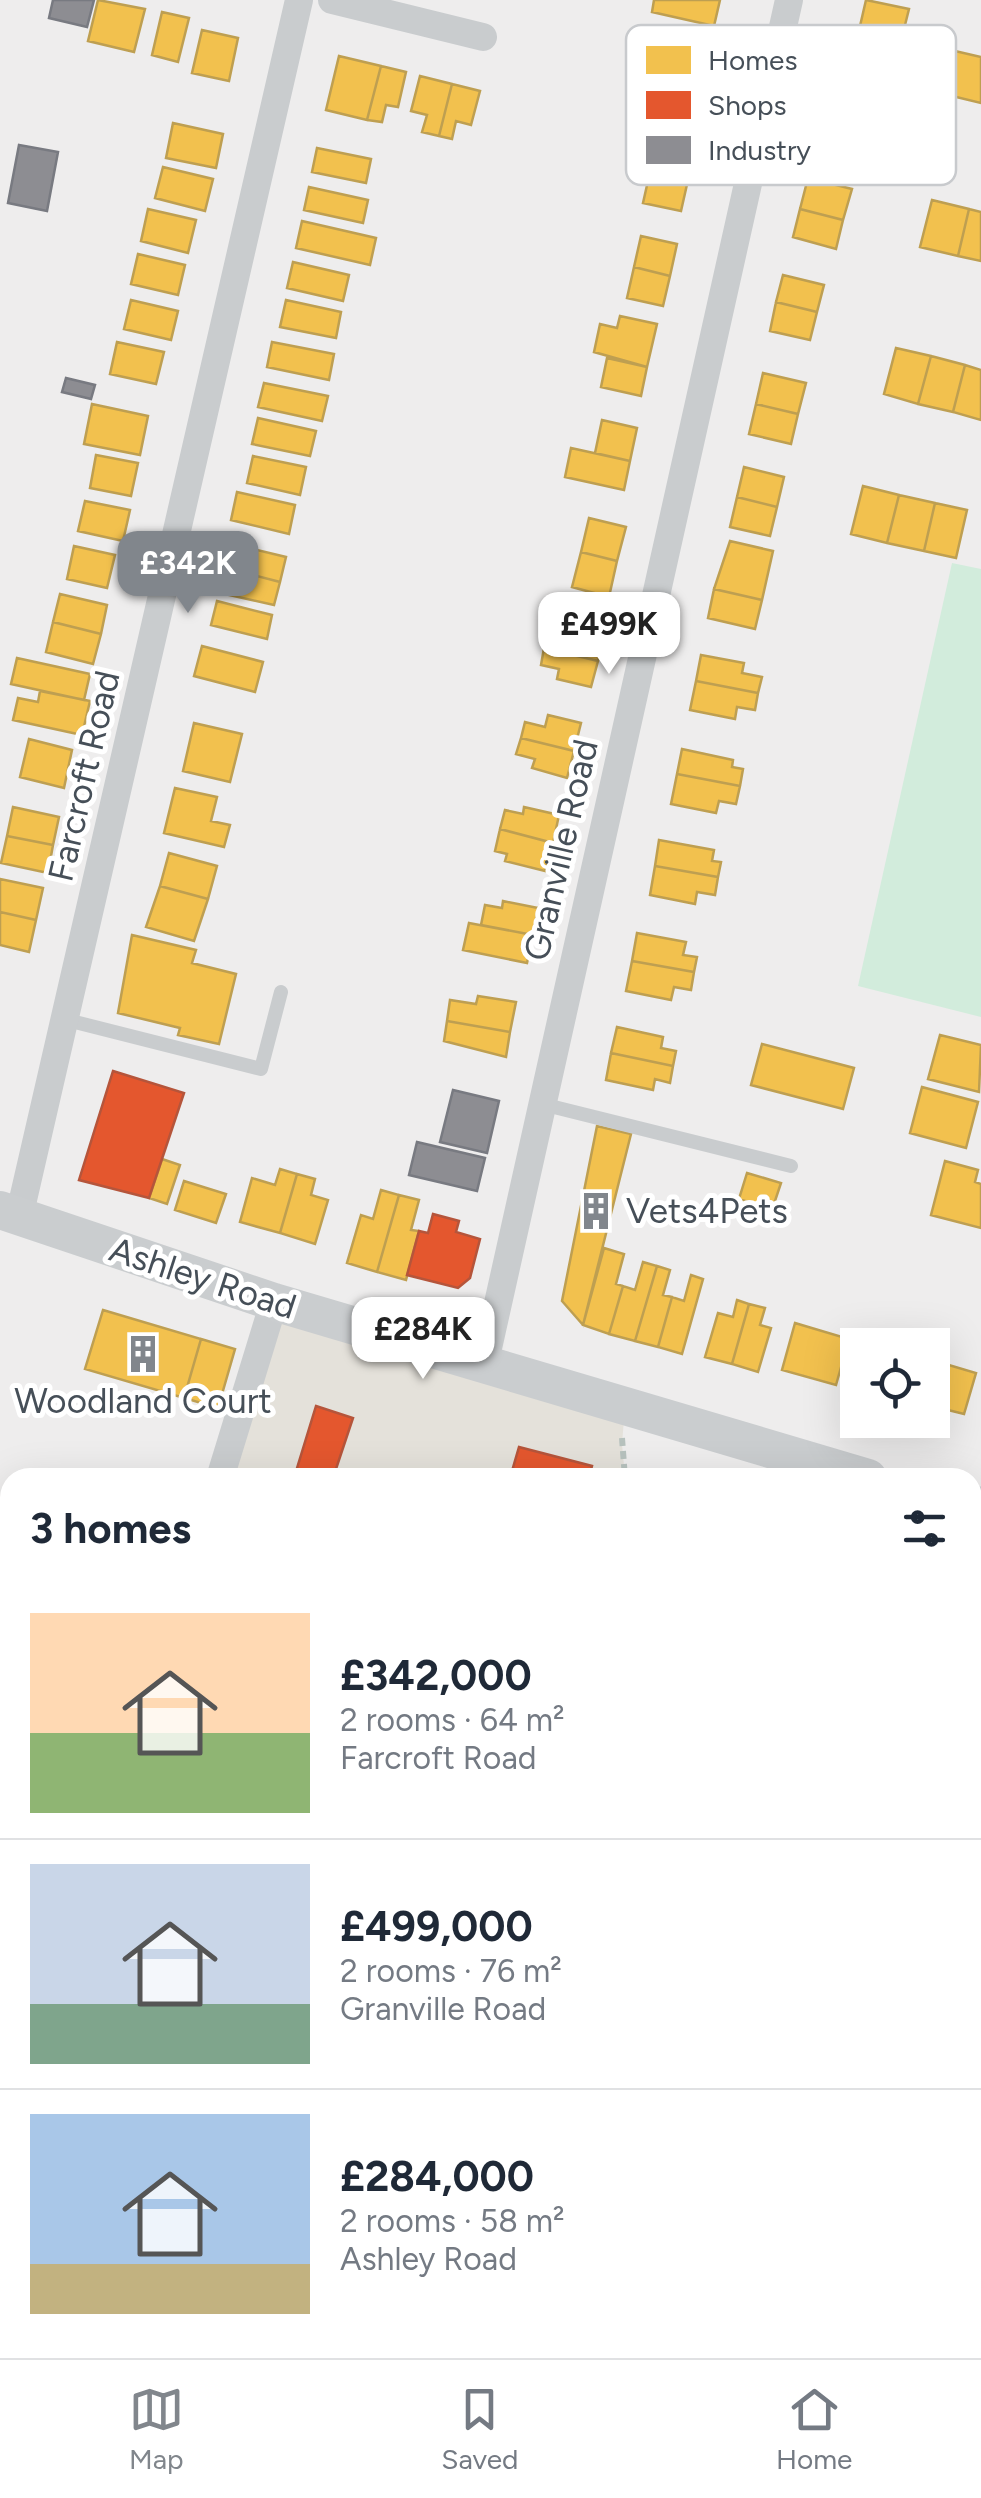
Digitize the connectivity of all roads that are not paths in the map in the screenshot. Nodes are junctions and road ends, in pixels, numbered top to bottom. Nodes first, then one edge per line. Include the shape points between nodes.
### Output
1 (300, 0) edge
2 (332, 0) edge
3 (789, 0) edge
4 (783, 25) edge
5 (483, 37) dead end
6 (748, 185) edge
7 (281, 992) dead end
8 (66, 1020) junction
9 (542, 1104) junction
10 (791, 1166) dead end
11 (9, 1213) edge
12 (274, 1302) junction
13 (484, 1366) junction
14 (223, 1468) edge
15 (831, 1468) edge

1 - 8 street, Farcroft Road
2 - 5 street
3 - 4 street, Granville Road
6 - 9 street, Granville Road
7 - 8 lane via 261,1069
8 - 11 street, Farcroft Road
9 - 10 lane
9 - 13 street, Granville Road
11 - 12 main road, Ashley Road
12 - 13 main road, Ashley Road
12 - 14 street
13 - 15 main road, Ashley Road

